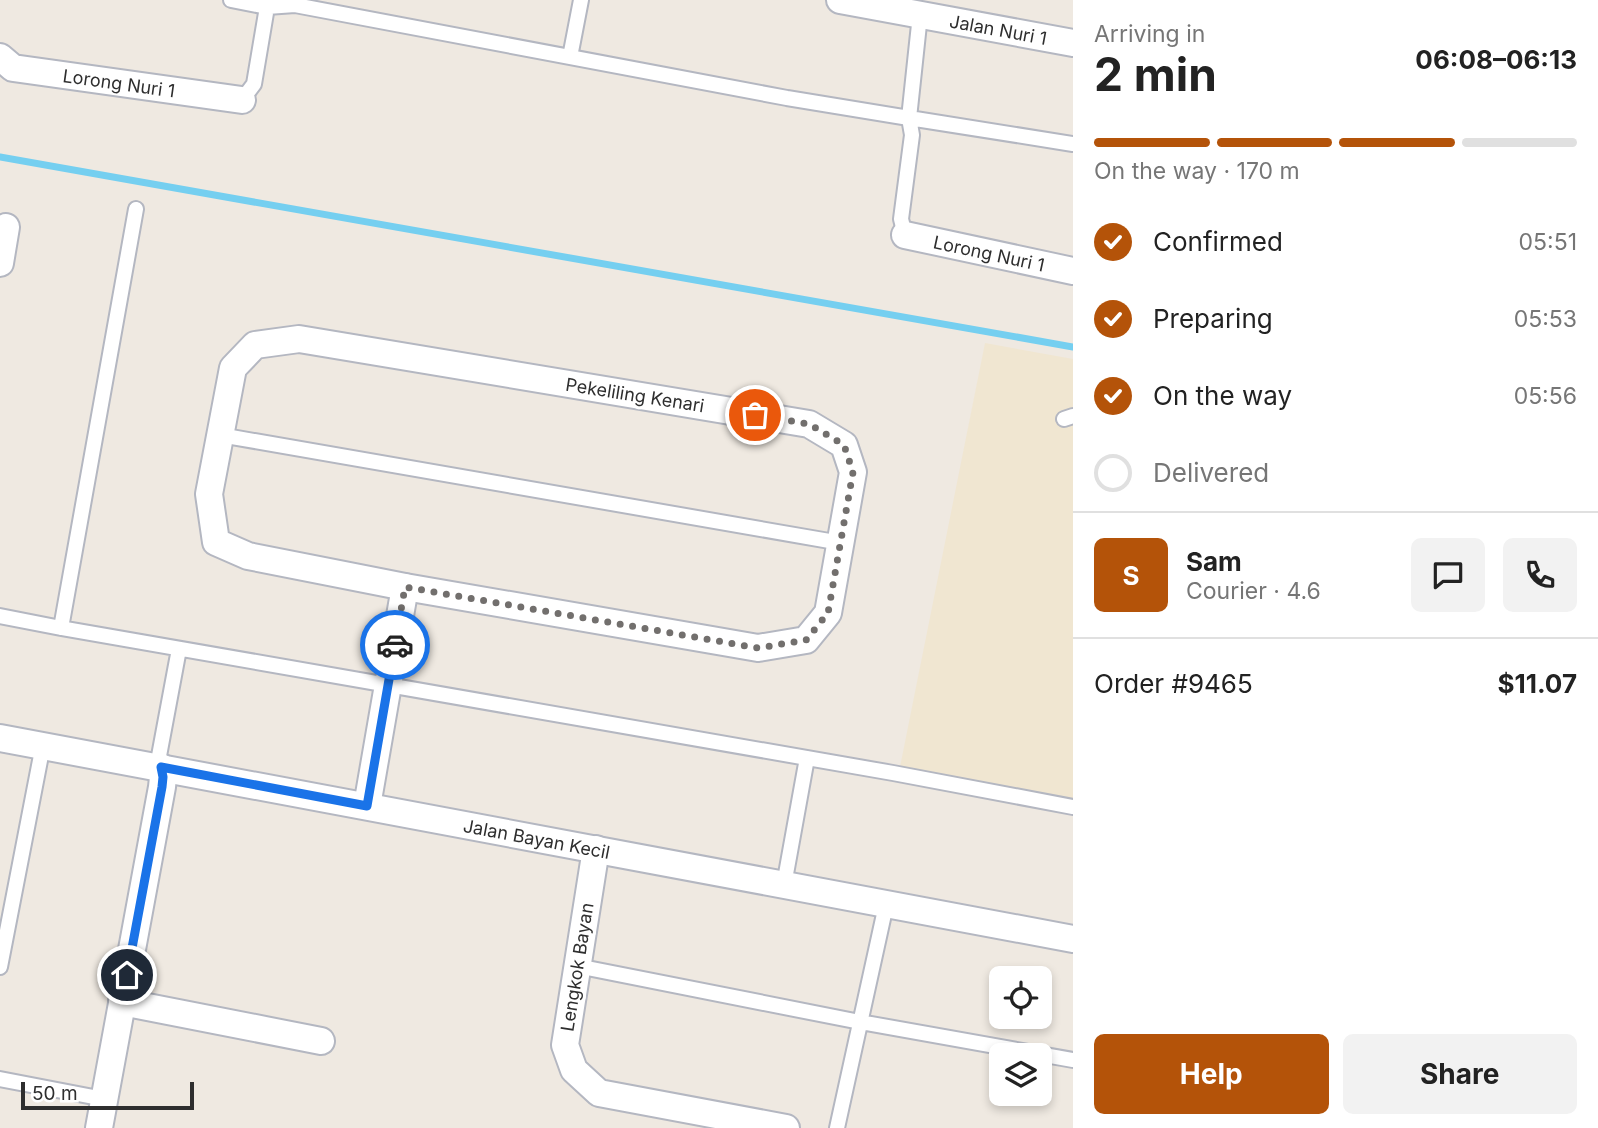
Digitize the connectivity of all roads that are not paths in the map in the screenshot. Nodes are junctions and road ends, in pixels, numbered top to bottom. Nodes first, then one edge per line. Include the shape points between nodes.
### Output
1 (231, 0) edge
2 (581, 0) edge
3 (840, 0) edge
4 (267, 3) edge
5 (920, 15) junction
6 (1073, 43) edge
7 (0, 57) edge
8 (569, 57) junction
9 (242, 100) joint
10 (909, 118) junction
11 (1073, 144) edge
12 (136, 209) dead end
13 (6, 227) dead end
14 (905, 235) joint
15 (0, 263) edge
16 (1073, 271) edge
17 (220, 435) junction
18 (841, 543) junction
19 (405, 587) junction
20 (0, 616) edge
21 (61, 628) junction
22 (179, 649) junction
23 (388, 685) junction
24 (0, 738) edge
25 (43, 745) junction
26 (807, 758) junction
27 (161, 767) junction
28 (367, 806) junction
29 (1073, 807) edge
30 (596, 849) junction
31 (784, 885) junction
32 (886, 905) junction
33 (1073, 939) edge
34 (577, 966) junction
35 (0, 967) edge
36 (122, 1002) junction
37 (860, 1022) junction
38 (321, 1041) dead end
39 (1073, 1060) edge
40 (0, 1079) edge
41 (104, 1099) junction
42 (99, 1128) edge
43 (786, 1128) edge
44 (837, 1128) edge

1 - 4 lane
2 - 8 lane
3 - 5 street, Jalan Nuri 1
4 - 8 lane
4 - 9 lane via 254,84
5 - 6 street, Jalan Nuri 1
5 - 10 lane
7 - 9 street, Lorong Nuri 1 via 13,68
8 - 10 lane
10 - 11 lane
10 - 14 lane via 912,135 901,219
12 - 21 lane
13 - 15 street
14 - 16 street, Lorong Nuri 1
17 - 18 lane
17 - 18 street, Pekeliling Kenari via 233,368 255,345 299,339 809,424 844,445 853,472
17 - 19 street, Pekeliling Kenari via 209,494 216,542 248,556
18 - 19 street, Pekeliling Kenari via 828,613 806,640 758,648
19 - 23 street
20 - 21 lane
21 - 22 lane
22 - 23 lane
22 - 27 lane via 159,756
23 - 26 lane
23 - 28 street
24 - 25 street, Jalan Bayan Kecil
25 - 27 street, Jalan Bayan Kecil
25 - 35 lane
26 - 29 lane
26 - 31 lane
27 - 28 street, Jalan Bayan Kecil
27 - 36 street via 162,787
28 - 30 street, Jalan Bayan Kecil
30 - 31 street, Jalan Bayan Kecil
30 - 34 street, Lengkok Bayan
31 - 32 street, Jalan Bayan Kecil
32 - 33 street, Jalan Bayan Kecil
32 - 37 lane
34 - 37 lane
34 - 43 street, Lengkok Bayan via 565,1045 574,1070 599,1093
36 - 38 street
36 - 41 street
37 - 39 lane
37 - 44 lane
40 - 41 lane
41 - 42 street

